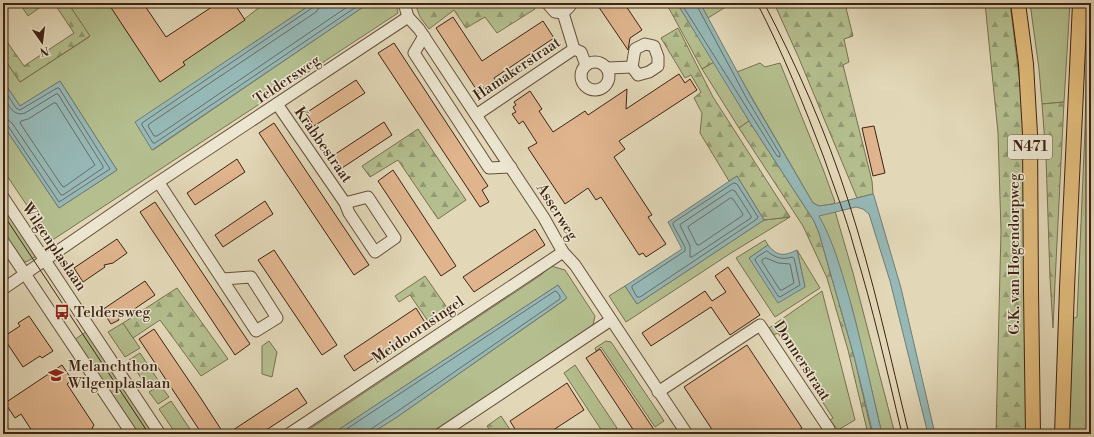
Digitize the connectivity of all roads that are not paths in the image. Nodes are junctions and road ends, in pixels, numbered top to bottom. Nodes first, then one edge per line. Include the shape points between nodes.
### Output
1 (404, 3) edge
2 (547, 3) edge
3 (571, 3) edge
4 (1018, 3) edge
5 (1080, 3) edge
6 (563, 13) junction
7 (408, 17) junction
8 (424, 36) junction
9 (574, 49) junction
10 (586, 65) junction
11 (632, 67) dead end
12 (608, 68) junction
13 (277, 104) junction
14 (476, 115) junction
15 (510, 167) junction
16 (159, 183) junction
17 (3, 197) edge
18 (345, 203) junction
19 (3, 242) edge
20 (563, 252) junction
21 (45, 260) junction
22 (26, 274) junction
23 (223, 279) junction
24 (3, 289) edge
25 (611, 320) junction
26 (658, 392) junction
27 (132, 434) edge
28 (160, 434) edge
29 (289, 434) edge
30 (440, 434) edge
31 (687, 434) edge
32 (825, 434) edge
33 (1033, 434) edge
34 (1062, 434) edge

1 - 7 street, Asserweg
2 - 6 street via 555,12
3 - 6 street
4 - 33 main road, G.K. van Hogendorpweg / N471 via 1026,64 1030,134
5 - 34 main road, N471
6 - 9 street
7 - 8 street, Asserweg
7 - 13 street, Teldersweg
8 - 14 street, Asserweg
8 - 15 street via 414,52 489,168
9 - 10 street via 581,52
9 - 14 street, Hamakerstraat
10 - 12 street via 598,62
10 - 12 street via 580,77 582,83 593,91 606,87 610,75
11 - 12 street
13 - 16 street, Teldersweg
13 - 18 street, Krabbestraat
14 - 15 street, Asserweg
15 - 20 street, Asserweg
16 - 21 street, Teldersweg
16 - 23 street
17 - 21 street, Wilgenplaslaan
18 - 18 street, Krabbestraat via 375,252 395,238 368,196
19 - 22 street
20 - 25 street, Asserweg via 575,265
20 - 29 street, Meidoornsingel
21 - 22 street, Teldersweg
21 - 28 street, Wilgenplaslaan
22 - 24 street, Teldersweg
22 - 27 street
23 - 23 street via 256,331 277,318 251,277
25 - 26 street, Asserweg
25 - 30 street
26 - 31 street, Asserweg
26 - 32 street, Donnerstraat via 760,325 830,429

